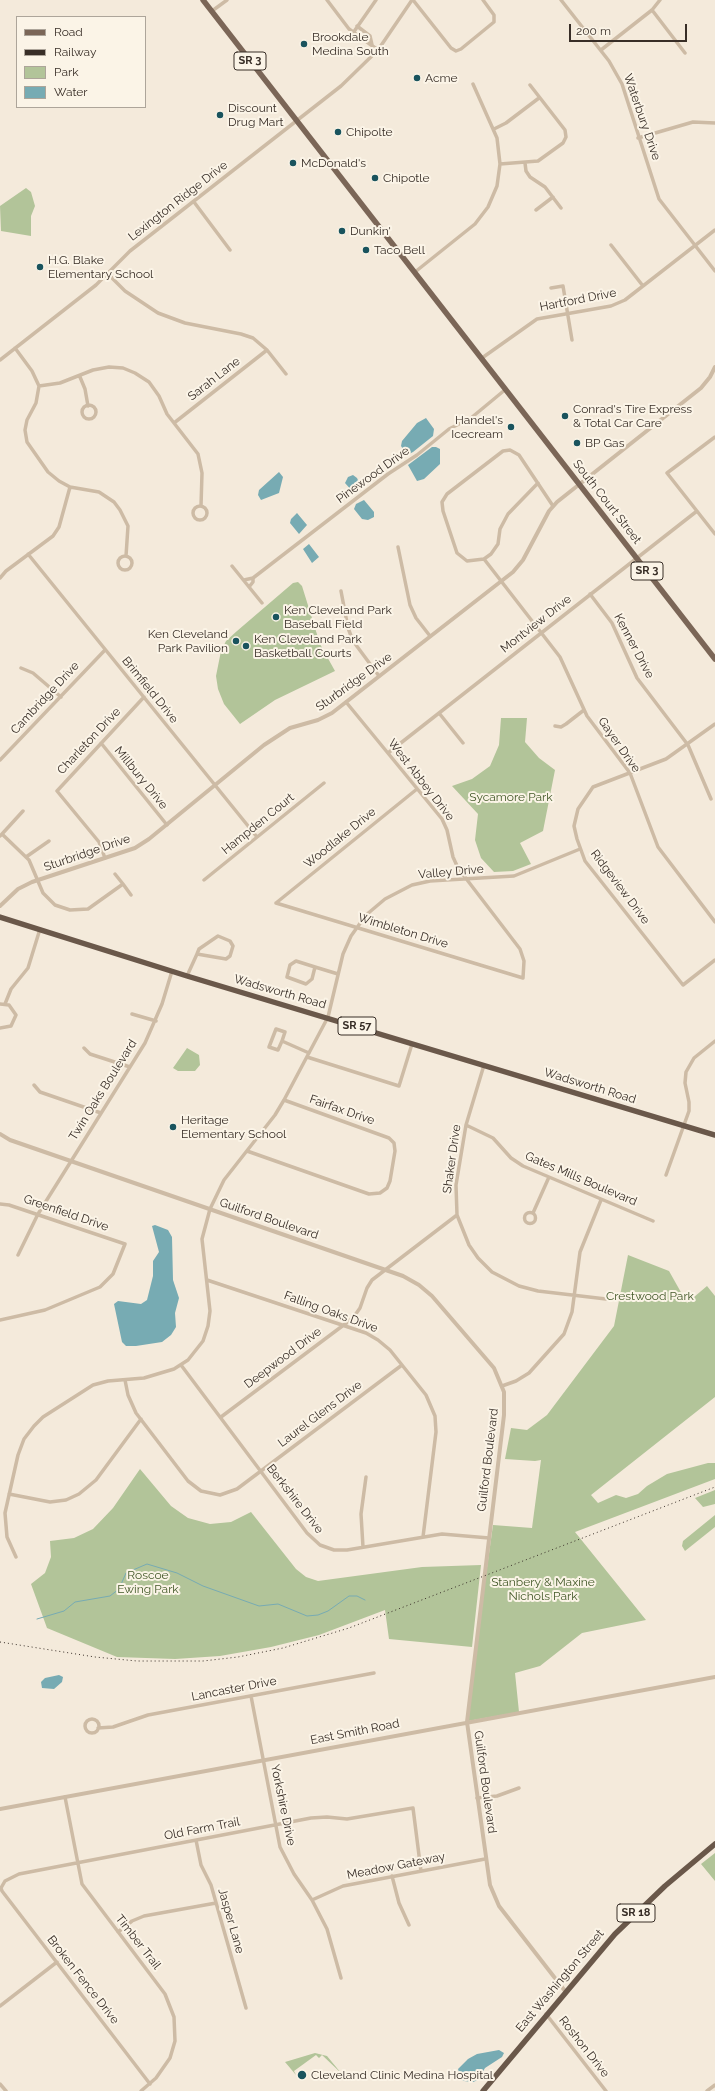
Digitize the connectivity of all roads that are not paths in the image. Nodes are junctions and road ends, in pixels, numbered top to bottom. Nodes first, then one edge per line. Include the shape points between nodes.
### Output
1 (203, 0) edge
2 (227, 0) edge
3 (327, 0) edge
4 (376, 0) edge
5 (412, 0) edge
6 (483, 0) edge
7 (561, 0) edge
8 (660, 0) edge
9 (652, 10) junction
10 (212, 11) junction
11 (357, 26) junction
12 (353, 32) junction
13 (372, 45) junction
14 (378, 50) junction
15 (601, 50) junction
16 (685, 53) dead end
17 (474, 84) dead end
18 (530, 85) dead end
19 (539, 98) junction
20 (297, 121) junction
21 (715, 123) edge
22 (494, 129) junction
23 (638, 138) junction
24 (525, 163) junction
25 (500, 164) junction
26 (553, 197) junction
27 (194, 202) junction
28 (561, 208) dead end
29 (536, 210) dead end
30 (715, 230) edge
31 (611, 245) dead end
32 (695, 245) junction
33 (230, 250) dead end
34 (715, 271) edge
35 (415, 272) junction
36 (108, 274) junction
37 (643, 286) junction
38 (551, 288) dead end
39 (568, 313) junction
40 (572, 340) dead end
41 (15, 348) junction
42 (267, 350) junction
43 (482, 358) junction
44 (0, 360) edge
45 (715, 367) edge
46 (286, 374) dead end
47 (80, 377) junction
48 (39, 386) junction
49 (506, 389) junction
50 (88, 406) dead end
51 (174, 423) junction
52 (715, 437) edge
53 (538, 483) junction
54 (579, 484) junction
55 (70, 487) junction
56 (201, 506) junction
57 (553, 506) junction
58 (697, 511) junction
59 (715, 534) edge
60 (398, 547) dead end
61 (28, 554) junction
62 (126, 556) junction
63 (637, 557) junction
64 (484, 559) junction
65 (232, 566) dead end
66 (0, 578) edge
67 (253, 578) junction
68 (244, 580) junction
69 (501, 582) junction
70 (249, 587) junction
71 (341, 591) dead end
72 (590, 594) junction
73 (262, 603) dead end
74 (541, 633) junction
75 (430, 636) junction
76 (105, 650) junction
77 (715, 659) edge
78 (21, 668) dead end
79 (380, 676) junction
80 (61, 696) junction
81 (144, 697) junction
82 (346, 702) junction
83 (584, 710) junction
84 (439, 713) junction
85 (715, 724) edge
86 (555, 726) dead end
87 (101, 743) junction
88 (463, 743) dead end
89 (688, 745) junction
90 (0, 752) edge
91 (388, 753) junction
92 (4, 756) junction
93 (0, 760) edge
94 (630, 773) junction
95 (324, 783) dead end
96 (215, 785) junction
97 (417, 789) junction
98 (711, 799) dead end
99 (23, 811) dead end
100 (167, 825) junction
101 (1, 835) edge
102 (257, 837) junction
103 (49, 841) dead end
104 (580, 849) junction
105 (26, 857) junction
106 (105, 858) junction
107 (115, 874) dead end
108 (467, 879) junction
109 (38, 880) junction
110 (204, 880) dead end
111 (123, 884) junction
112 (131, 895) dead end
113 (276, 902) joint
114 (0, 906) edge
115 (0, 917) edge
116 (715, 922) edge
117 (357, 927) junction
118 (40, 929) junction
119 (197, 954) junction
120 (715, 960) edge
121 (315, 967) junction
122 (172, 971) junction
123 (338, 974) junction
124 (187, 976) junction
125 (523, 978) joint
126 (0, 1004) edge
127 (5, 1004) junction
128 (132, 1014) dead end
129 (328, 1017) junction
130 (156, 1021) junction
131 (0, 1028) edge
132 (282, 1041) junction
133 (715, 1042) edge
134 (412, 1044) junction
135 (84, 1048) dead end
136 (308, 1055) junction
137 (484, 1065) junction
138 (130, 1067) junction
139 (34, 1085) dead end
140 (284, 1100) junction
141 (101, 1113) junction
142 (466, 1125) junction
143 (684, 1126) junction
144 (0, 1134) edge
145 (715, 1135) edge
146 (246, 1151) junction
147 (71, 1161) junction
148 (666, 1175) dead end
149 (549, 1177) junction
150 (602, 1200) junction
151 (0, 1204) edge
152 (210, 1209) junction
153 (533, 1213) dead end
154 (38, 1214) junction
155 (457, 1215) junction
156 (653, 1221) dead end
157 (18, 1256) dead end
158 (386, 1270) junction
159 (207, 1280) junction
160 (574, 1295) junction
161 (606, 1299) dead end
162 (0, 1320) edge
163 (343, 1326) junction
164 (181, 1365) junction
165 (402, 1365) junction
166 (125, 1380) junction
167 (502, 1386) junction
168 (221, 1418) junction
169 (141, 1419) junction
170 (261, 1471) junction
171 (366, 1477) dead end
172 (9, 1494) junction
173 (423, 1537) junction
174 (489, 1538) junction
175 (363, 1547) junction
176 (16, 1557) dead end
177 (374, 1673) dead end
178 (715, 1677) edge
179 (250, 1696) junction
180 (467, 1722) junction
181 (98, 1728) dead end
182 (263, 1760) junction
183 (519, 1788) dead end
184 (65, 1797) junction
185 (477, 1798) junction
186 (0, 1809) edge
187 (275, 1825) junction
188 (196, 1840) junction
189 (715, 1844) edge
190 (485, 1859) junction
191 (77, 1862) junction
192 (422, 1871) junction
193 (392, 1876) junction
194 (1, 1888) joint
195 (312, 1900) junction
196 (216, 1902) junction
197 (409, 1925) dead end
198 (118, 1932) junction
199 (57, 1962) junction
200 (341, 1978) dead end
201 (565, 1991) junction
202 (0, 2006) edge
203 (246, 2008) dead end
204 (546, 2014) junction
205 (0, 2084) edge
206 (150, 2084) junction
207 (715, 2085) edge
208 (6, 2091) edge
209 (141, 2091) edge
210 (483, 2091) edge
211 (606, 2091) edge
212 (707, 2091) edge

1 - 10 main road, SR 3
2 - 10 street
3 - 12 street
4 - 11 street
5 - 6 street via 456,51 494,22 494,15
5 - 14 street, Lexington Ridge Drive
7 - 15 street, Waterbury Drive
8 - 9 street
9 - 15 street
9 - 16 street
10 - 20 main road, SR 3
11 - 12 street
11 - 13 street via 370,36
12 - 13 street
13 - 14 street
14 - 20 street, Lexington Ridge Drive via 346,82
15 - 23 street, Waterbury Drive via 622,84
17 - 22 street
18 - 19 street
19 - 22 street
19 - 24 street via 565,130 566,137 541,160
20 - 27 street, Lexington Ridge Drive
20 - 35 main road, SR 3
21 - 23 street via 693,122
22 - 25 street
23 - 32 street, Waterbury Drive via 659,199
24 - 25 street
24 - 26 street via 528,174
25 - 35 street via 496,190 482,216
26 - 28 street
26 - 29 street
27 - 33 street
27 - 36 street, Lexington Ridge Drive via 130,251
30 - 32 street, Hartford Drive
31 - 37 street
32 - 34 street, Waterbury Drive
32 - 37 street, Hartford Drive
35 - 43 main road, SR 3
36 - 41 street, Lexington Ridge Drive
36 - 42 street via 126,291 158,313 184,323 248,335
37 - 39 street, Hartford Drive via 619,303
38 - 39 street via 563,286
39 - 40 street
39 - 43 street, Hartford Drive via 531,321
41 - 44 street, Lexington Ridge Drive
41 - 48 street via 32,371
42 - 46 street
42 - 51 street, Sarah Lane
43 - 49 main road, South Court Street / SR 3
45 - 54 street, Sturbridge Drive via 701,388
47 - 48 street
47 - 50 street
47 - 51 street via 94,370 109,367 123,368 135,373 149,382
48 - 55 street via 36,403 27,420 27,442 48,472
49 - 54 main road, South Court Street / SR 3
49 - 67 street, Pinewood Drive via 471,418 449,429 388,474
51 - 56 street via 200,458
52 - 58 street via 667,473
53 - 57 street
53 - 64 street via 508,514 500,529 498,544
53 - 64 street via 517,453 506,450 447,494 442,502 442,512 457,553 467,561
54 - 57 street, Sturbridge Drive
54 - 63 main road, South Court Street / SR 3
55 - 61 street via 56,532
55 - 62 street via 99,492 114,502 128,526
56 - 56 street via 193,513 200,521 207,515 207,510
57 - 69 street, Sturbridge Drive via 523,560
58 - 59 street
58 - 63 street, Montview Drive
60 - 75 street via 410,605 416,618
61 - 66 street
61 - 76 street, Brimfield Drive
62 - 62 street via 119,558 118,562 124,570 132,565
63 - 72 street, Montview Drive
63 - 77 main road, South Court Street / SR 3
64 - 69 street, Gayer Drive
65 - 68 street
67 - 68 street, Pinewood Drive
67 - 70 street, Pinewood Drive
68 - 70 street
69 - 74 street, Gayer Drive
69 - 75 street, Sturbridge Drive
70 - 73 street
71 - 79 street via 353,641
72 - 74 street, Montview Drive
72 - 89 street, Kenner Drive via 612,623 637,678
74 - 83 street, Gayer Drive via 563,662
74 - 84 street, Montview Drive
75 - 79 street, Sturbridge Drive
76 - 80 street, Cambridge Drive
76 - 81 street, Brimfield Drive
78 - 80 street
79 - 82 street, Sturbridge Drive
80 - 92 street, Cambridge Drive
81 - 87 street, Charleton Drive
81 - 96 street, Brimfield Drive
82 - 91 street, West Abbey Drive
82 - 96 street, Sturbridge Drive via 325,717 290,728 264,745
83 - 86 street via 566,724
83 - 94 street, Gayer Drive
84 - 88 street
84 - 91 street, Montview Drive
85 - 89 street, Ridgeview Drive
87 - 100 street, Millbury Drive
87 - 106 street, Charleton Drive via 57,791 99,842
89 - 94 street, Ridgeview Drive via 658,763
89 - 98 street, Kenner Drive
90 - 92 street
91 - 97 street, West Abbey Drive
92 - 93 street, Cambridge Drive
94 - 104 street, Ridgeview Drive via 597,784 580,804 574,826
94 - 116 street, Gayer Drive via 658,847
95 - 102 street, Hampden Court
96 - 100 street, Sturbridge Drive
96 - 102 street, Brimfield Drive
97 - 108 street, West Abbey Drive via 445,824 455,863
97 - 113 street, Woodlake Drive
99 - 101 street
100 - 106 street, Sturbridge Drive via 135,848
101 - 105 street
102 - 110 street, Hampden Court
103 - 105 street
104 - 108 street, Valley Drive via 514,876
104 - 120 street, Ridgeview Drive via 585,861 683,985
105 - 109 street
106 - 109 street, Sturbridge Drive
107 - 111 street
108 - 117 street, Valley Drive via 430,881 404,888 378,903
108 - 125 street, West Abbey Drive via 520,949 524,961
109 - 111 street via 43,893 55,905 78,911 95,906
109 - 114 street, Sturbridge Drive via 18,890
111 - 112 street
113 - 117 street, Wimbleton Drive
115 - 118 highway, Wadsworth Road / SR 57
117 - 123 street, Valley Drive via 343,954
117 - 125 street, Wimbleton Drive
118 - 122 highway, Wadsworth Road / SR 57
118 - 127 street via 28,968 11,989
119 - 119 street via 226,959 230,956 233,946 230,941 218,936 199,949
119 - 124 street
121 - 121 street via 293,962 286,977 306,984 312,979
121 - 123 street
122 - 124 highway, Wadsworth Road / SR 57
122 - 130 street, Twin Oaks Boulevard
123 - 129 street, Valley Drive
124 - 129 highway, Wadsworth Road / SR 57
126 - 127 street
127 - 131 street via 13,1007 16,1019 12,1026
128 - 130 street
129 - 134 highway, Wadsworth Road / SR 57
129 - 136 street, Valley Drive
130 - 138 street, Twin Oaks Boulevard
132 - 132 street via 285,1032 276,1029 269,1047 278,1050
132 - 136 street
133 - 143 street via 694,1058 686,1072 689,1107
134 - 136 street via 399,1086
134 - 137 highway, Wadsworth Road / SR 57
135 - 138 street via 90,1054
136 - 140 street, Valley Drive
137 - 142 street, Shaker Drive
137 - 143 highway, Wadsworth Road / SR 57
138 - 141 street, Twin Oaks Boulevard
139 - 141 street via 40,1092
140 - 146 street, Valley Drive
140 - 146 street, Fairfax Drive via 392,1140 395,1147 394,1158 390,1181 384,1191 369,1194
141 - 147 street, Twin Oaks Boulevard
142 - 149 street, Gates Mills Boulevard via 493,1138 518,1163
142 - 155 street, Shaker Drive via 456,1185
143 - 145 highway, Wadsworth Road / SR 57
143 - 148 street
144 - 147 street, Guilford Boulevard via 10,1140
146 - 152 street, Valley Drive via 224,1180
147 - 152 street, Guilford Boulevard
147 - 154 street, Twin Oaks Boulevard
149 - 150 street, Gates Mills Boulevard
149 - 153 street
150 - 156 street, Gates Mills Boulevard
150 - 160 street via 580,1252
151 - 154 street, Greenfield Drive via 10,1204
152 - 158 street, Guilford Boulevard
152 - 159 street, Valley Drive via 202,1239
154 - 157 street, Twin Oaks Boulevard
154 - 162 street, Greenfield Drive via 125,1244 113,1274 100,1287 46,1310
155 - 158 street, Deepwood Drive
155 - 160 street, Shaker Drive via 464,1236 474,1253 496,1275 528,1289
158 - 163 street, Deepwood Drive via 369,1284 357,1313
158 - 167 street, Guilford Boulevard via 411,1280 432,1296 489,1361
159 - 163 street, Falling Oaks Drive
159 - 164 street, Valley Drive via 210,1310 208,1326 198,1348
160 - 161 street, Shaker Drive
160 - 167 street via 570,1320 560,1340 529,1373
163 - 165 street, Falling Oaks Drive via 378,1340
163 - 168 street, Deepwood Drive
164 - 166 street, Valley Drive via 163,1374
164 - 168 street, Berkshire Drive
165 - 170 street, Laurel Glens Drive
165 - 173 street, Falling Oaks Drive via 429,1402 436,1425
166 - 169 street, Laurel Glens Drive via 132,1404
166 - 172 street, Valley Drive via 108,1380 93,1385 37,1423 21,1446
167 - 174 street, Guilford Boulevard via 504,1415
168 - 170 street, Berkshire Drive
169 - 170 street, Laurel Glens Drive via 188,1482 201,1491 214,1495 232,1492
169 - 172 street via 96,1480 79,1494 66,1500 50,1502
170 - 175 street, Berkshire Drive via 314,1541 334,1550
171 - 175 street via 361,1514
172 - 176 street, Valley Drive via 5,1513 6,1528 9,1543
173 - 174 street, Berkshire Drive via 450,1534
173 - 175 street, Berkshire Drive
174 - 180 street, Guilford Boulevard
177 - 179 street, Lancaster Drive
178 - 180 street, East Smith Road
179 - 181 street, Lancaster Drive via 148,1715 113,1727
179 - 182 street, Yorkshire Drive
180 - 182 street, East Smith Road
180 - 185 street, Guilford Boulevard
182 - 184 street, East Smith Road
182 - 187 street, Yorkshire Drive
183 - 185 street via 497,1796
184 - 186 street, East Smith Road
184 - 191 street, Timber Trail
185 - 190 street, Guilford Boulevard
187 - 188 street, Old Farm Trail
187 - 192 street, Old Farm Trail via 327,1817 346,1819 413,1808
187 - 195 street, Yorkshire Drive via 280,1847
188 - 191 street, Old Farm Trail
188 - 196 street, Jasper Lane via 201,1865
189 - 201 highway, East Washington Street / SR 18 via 631,1917
190 - 192 street, Meadow Gateway
190 - 201 street, Guilford Boulevard via 490,1885 499,1906
191 - 194 street, Old Farm Trail via 19,1874 9,1878
191 - 198 street, Timber Trail via 85,1889
192 - 193 street, Meadow Gateway
193 - 195 street, Meadow Gateway via 343,1886
193 - 197 street via 399,1903
194 - 199 street, Broken Fence Drive
195 - 200 street, Yorkshire Drive via 327,1929
196 - 198 street via 144,1916 132,1921
196 - 203 street, Jasper Lane
198 - 206 street, Timber Trail via 165,1994 174,2017 176,2036 172,2053 162,2072
199 - 202 street
199 - 206 street, Broken Fence Drive
201 - 204 highway, East Washington Street / SR 18
204 - 210 highway, East Washington Street / SR 18
204 - 211 street, Roshon Drive
205 - 208 street
206 - 209 street, Timber Trail
207 - 212 street

